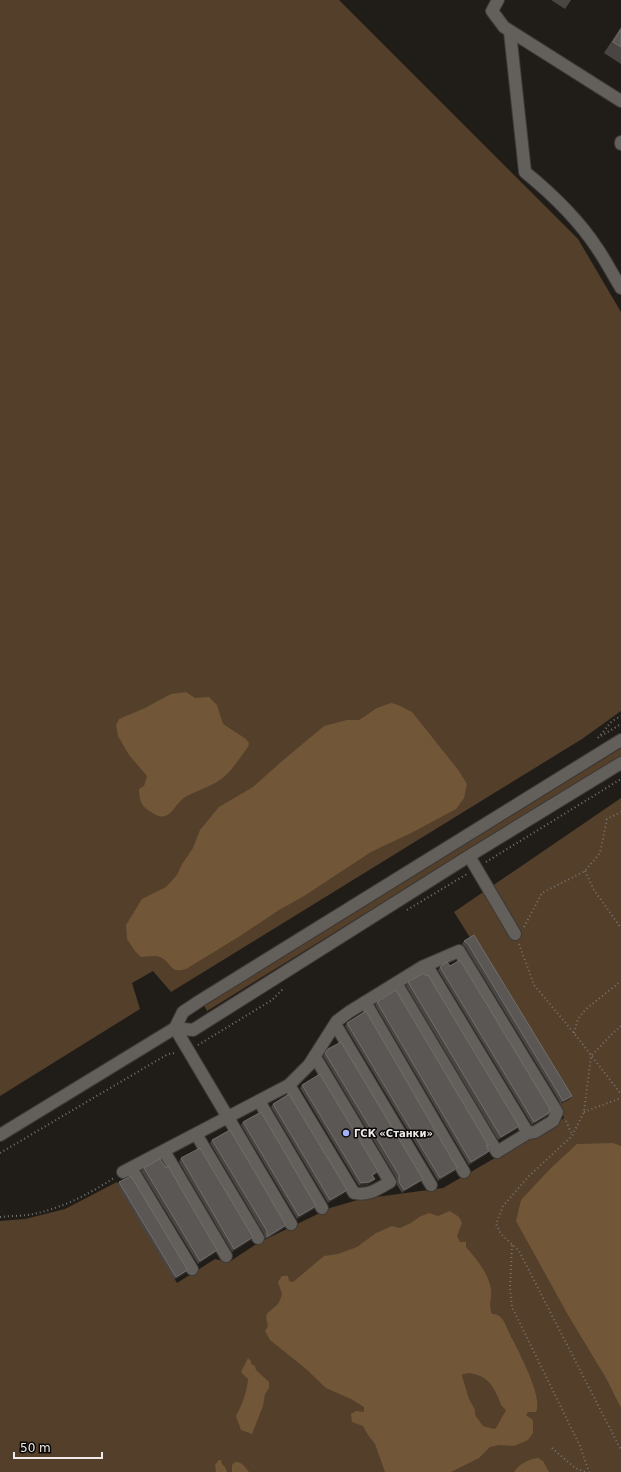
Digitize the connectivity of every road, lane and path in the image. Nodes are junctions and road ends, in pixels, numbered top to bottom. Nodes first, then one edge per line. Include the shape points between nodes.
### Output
1 (498, 0) edge
2 (510, 32) junction
3 (621, 101) edge
4 (621, 288) edge
5 (621, 716) edge
6 (621, 724) edge
7 (621, 740) edge
8 (621, 763) edge
9 (621, 812) edge
10 (469, 856) junction
11 (585, 871) junction
12 (621, 928) edge
13 (515, 934) junction
14 (427, 966) junction
15 (621, 981) edge
16 (396, 983) junction
17 (365, 1002) junction
18 (335, 1024) junction
19 (621, 1026) edge
20 (174, 1028) junction
21 (574, 1033) junction
22 (591, 1056) junction
23 (315, 1057) junction
24 (289, 1085) junction
25 (621, 1094) edge
26 (621, 1098) edge
27 (259, 1101) junction
28 (584, 1112) junction
29 (228, 1118) junction
30 (528, 1133) junction
31 (196, 1134) junction
32 (0, 1135) edge
33 (164, 1151) junction
34 (127, 1170) junction
35 (464, 1172) dead end
36 (431, 1185) dead end
37 (322, 1208) dead end
38 (0, 1217) edge
39 (291, 1224) dead end
40 (258, 1238) dead end
41 (512, 1244) junction
42 (226, 1256) dead end
43 (192, 1269) dead end
44 (552, 1448) dead end
45 (621, 1450) edge
46 (585, 1472) edge
47 (589, 1472) edge

1 - 2 street via 492,10
2 - 3 street
2 - 4 street via 525,172 571,215 597,247
5 - 6 path via 612,721 598,738
7 - 20 street via 183,1012
8 - 10 street
9 - 11 path via 607,819 600,853
10 - 13 street
10 - 20 street via 193,1030
11 - 12 path via 594,890
11 - 13 path via 542,893 526,923
13 - 21 path via 534,985
14 - 16 street
14 - 30 street
14 - 30 street via 459,951 556,1112 553,1121 535,1132
15 - 21 path via 585,1010 578,1019
16 - 17 street
16 - 30 street via 497,1152
17 - 18 street
17 - 35 street
18 - 23 street
18 - 36 street
19 - 22 path
20 - 29 street
20 - 32 street
21 - 22 path
22 - 25 path
22 - 28 path
23 - 24 street
23 - 24 street via 390,1182 362,1195 354,1193
24 - 27 street
26 - 28 path
27 - 29 street
27 - 37 street
28 - 41 path via 572,1136 529,1176 503,1206 496,1224 501,1234
29 - 31 street
29 - 39 street
31 - 33 street
31 - 40 street
33 - 34 street
33 - 42 street
34 - 38 path via 95,1190 59,1206 29,1215
34 - 43 street
41 - 45 path via 519,1251
41 - 47 path via 512,1307 580,1446
44 - 46 path via 574,1468

